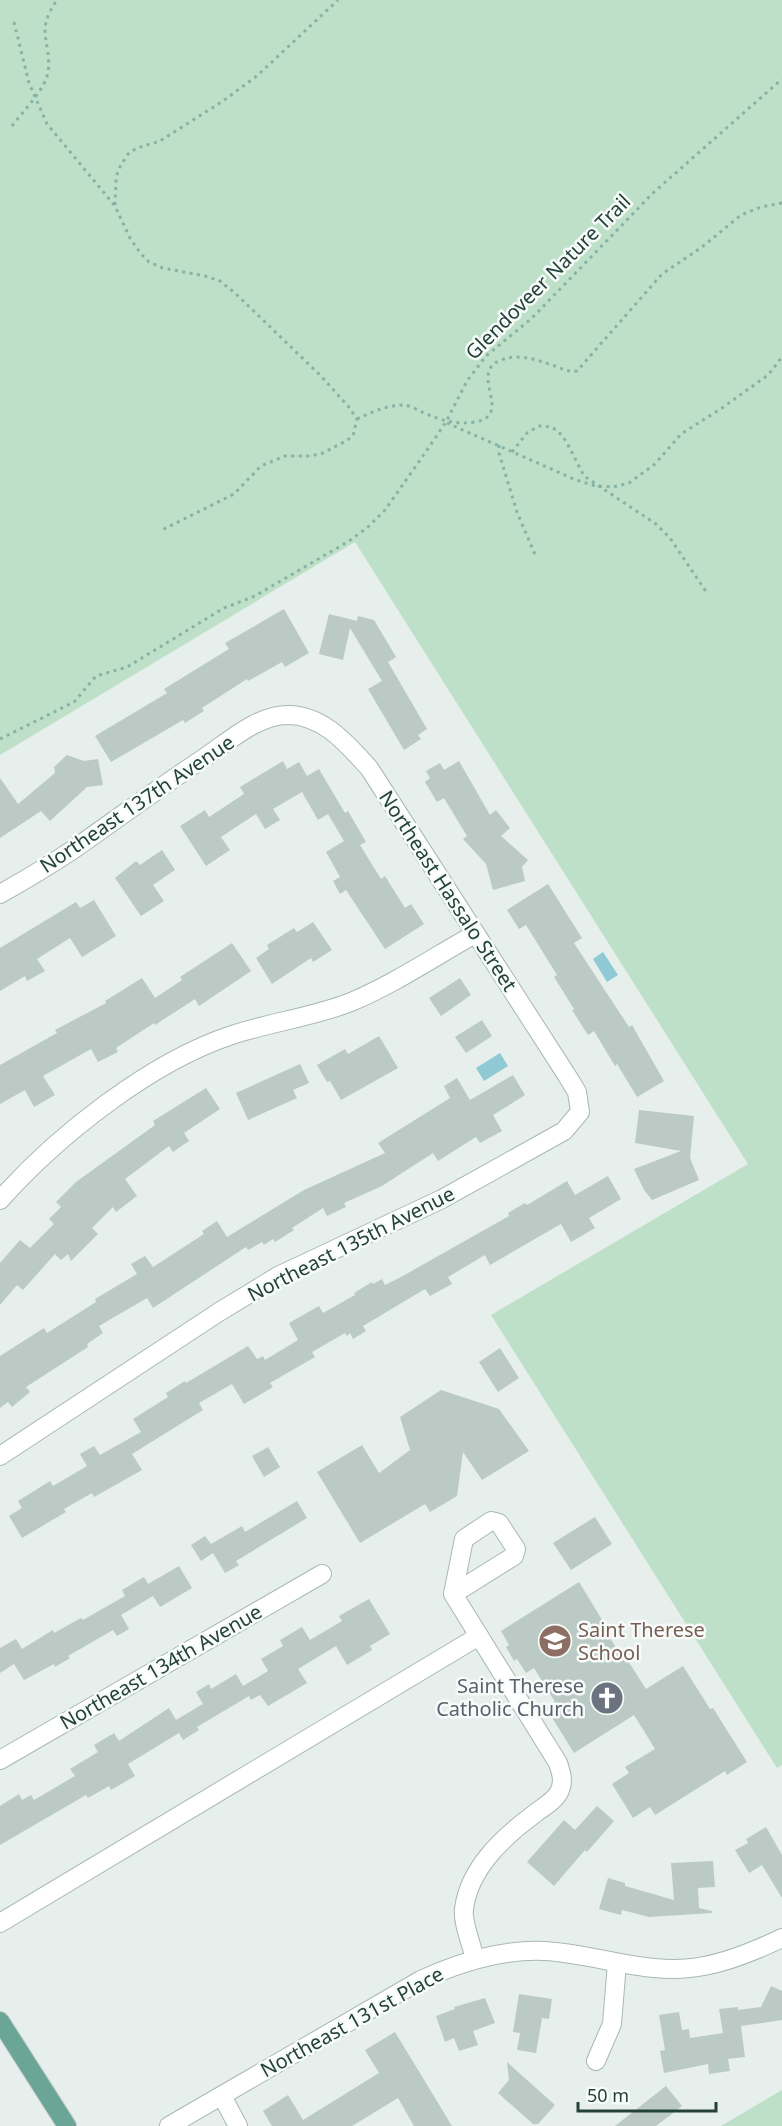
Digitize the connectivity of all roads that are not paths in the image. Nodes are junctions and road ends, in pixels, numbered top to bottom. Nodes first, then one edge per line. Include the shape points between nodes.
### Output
1 (274, 717) joint
2 (0, 894) edge
3 (475, 933) junction
4 (580, 1112) joint
5 (0, 1200) edge
6 (0, 1456) edge
7 (322, 1574) dead end
8 (453, 1594) dead end
9 (479, 1636) junction
10 (0, 1760) edge
11 (0, 1923) edge
12 (782, 1938) edge
13 (475, 1959) junction
14 (617, 1963) junction
15 (0, 2021) edge
16 (596, 2061) dead end
17 (222, 2096) junction
18 (190, 2121) edge
19 (67, 2126) edge
20 (169, 2126) edge
21 (238, 2126) edge

1 - 2 street, Northeast 137th Avenue via 253,725 75,848
1 - 3 street, Northeast Hassalo Street via 307,717 344,740 369,768
3 - 4 street, Northeast Hassalo Street via 577,1092
3 - 5 street via 374,992 232,1035 164,1066 64,1137
4 - 6 street, Northeast 135th Avenue via 564,1131 442,1199 268,1282
7 - 10 street, Northeast 134th Avenue
8 - 9 street
9 - 11 street
9 - 13 street via 558,1763 562,1777 560,1791 552,1801 502,1840 479,1869 463,1912
12 - 14 street, Northeast 131st Place via 703,1967 666,1969
13 - 14 street, Northeast 131st Place via 544,1951
13 - 17 street, Northeast 131st Place via 421,1980
14 - 16 street via 612,2024
15 - 19 main road
17 - 18 street, Northeast 131st Place
17 - 21 street
18 - 20 street, Northeast 131st Place

